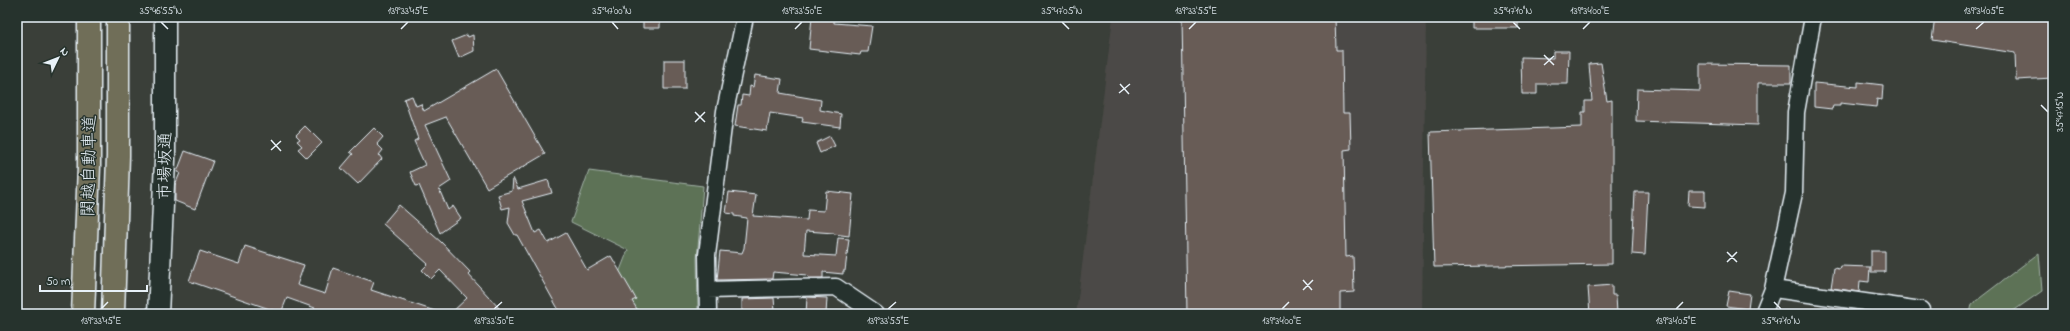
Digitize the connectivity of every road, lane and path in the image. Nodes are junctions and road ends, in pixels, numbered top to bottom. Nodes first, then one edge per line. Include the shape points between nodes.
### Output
1 (89, 17) edge
2 (118, 17) edge
3 (165, 17) edge
4 (744, 17) edge
5 (1813, 17) edge
6 (1773, 289) junction
7 (708, 290) junction
8 (83, 314) edge
9 (113, 314) edge
10 (158, 314) edge
11 (708, 314) edge
12 (876, 314) edge
13 (1763, 314) edge
14 (1920, 314) edge

1 - 8 highway, 関越自動車道 via 89,166
2 - 9 highway, 関越自動車道 via 118,156
3 - 10 street, 市場坂通 via 165,161
4 - 7 street via 724,111 707,255
5 - 6 street via 1796,112 1794,193
6 - 13 street
6 - 14 street via 1920,310
7 - 11 street
7 - 12 street via 836,287

